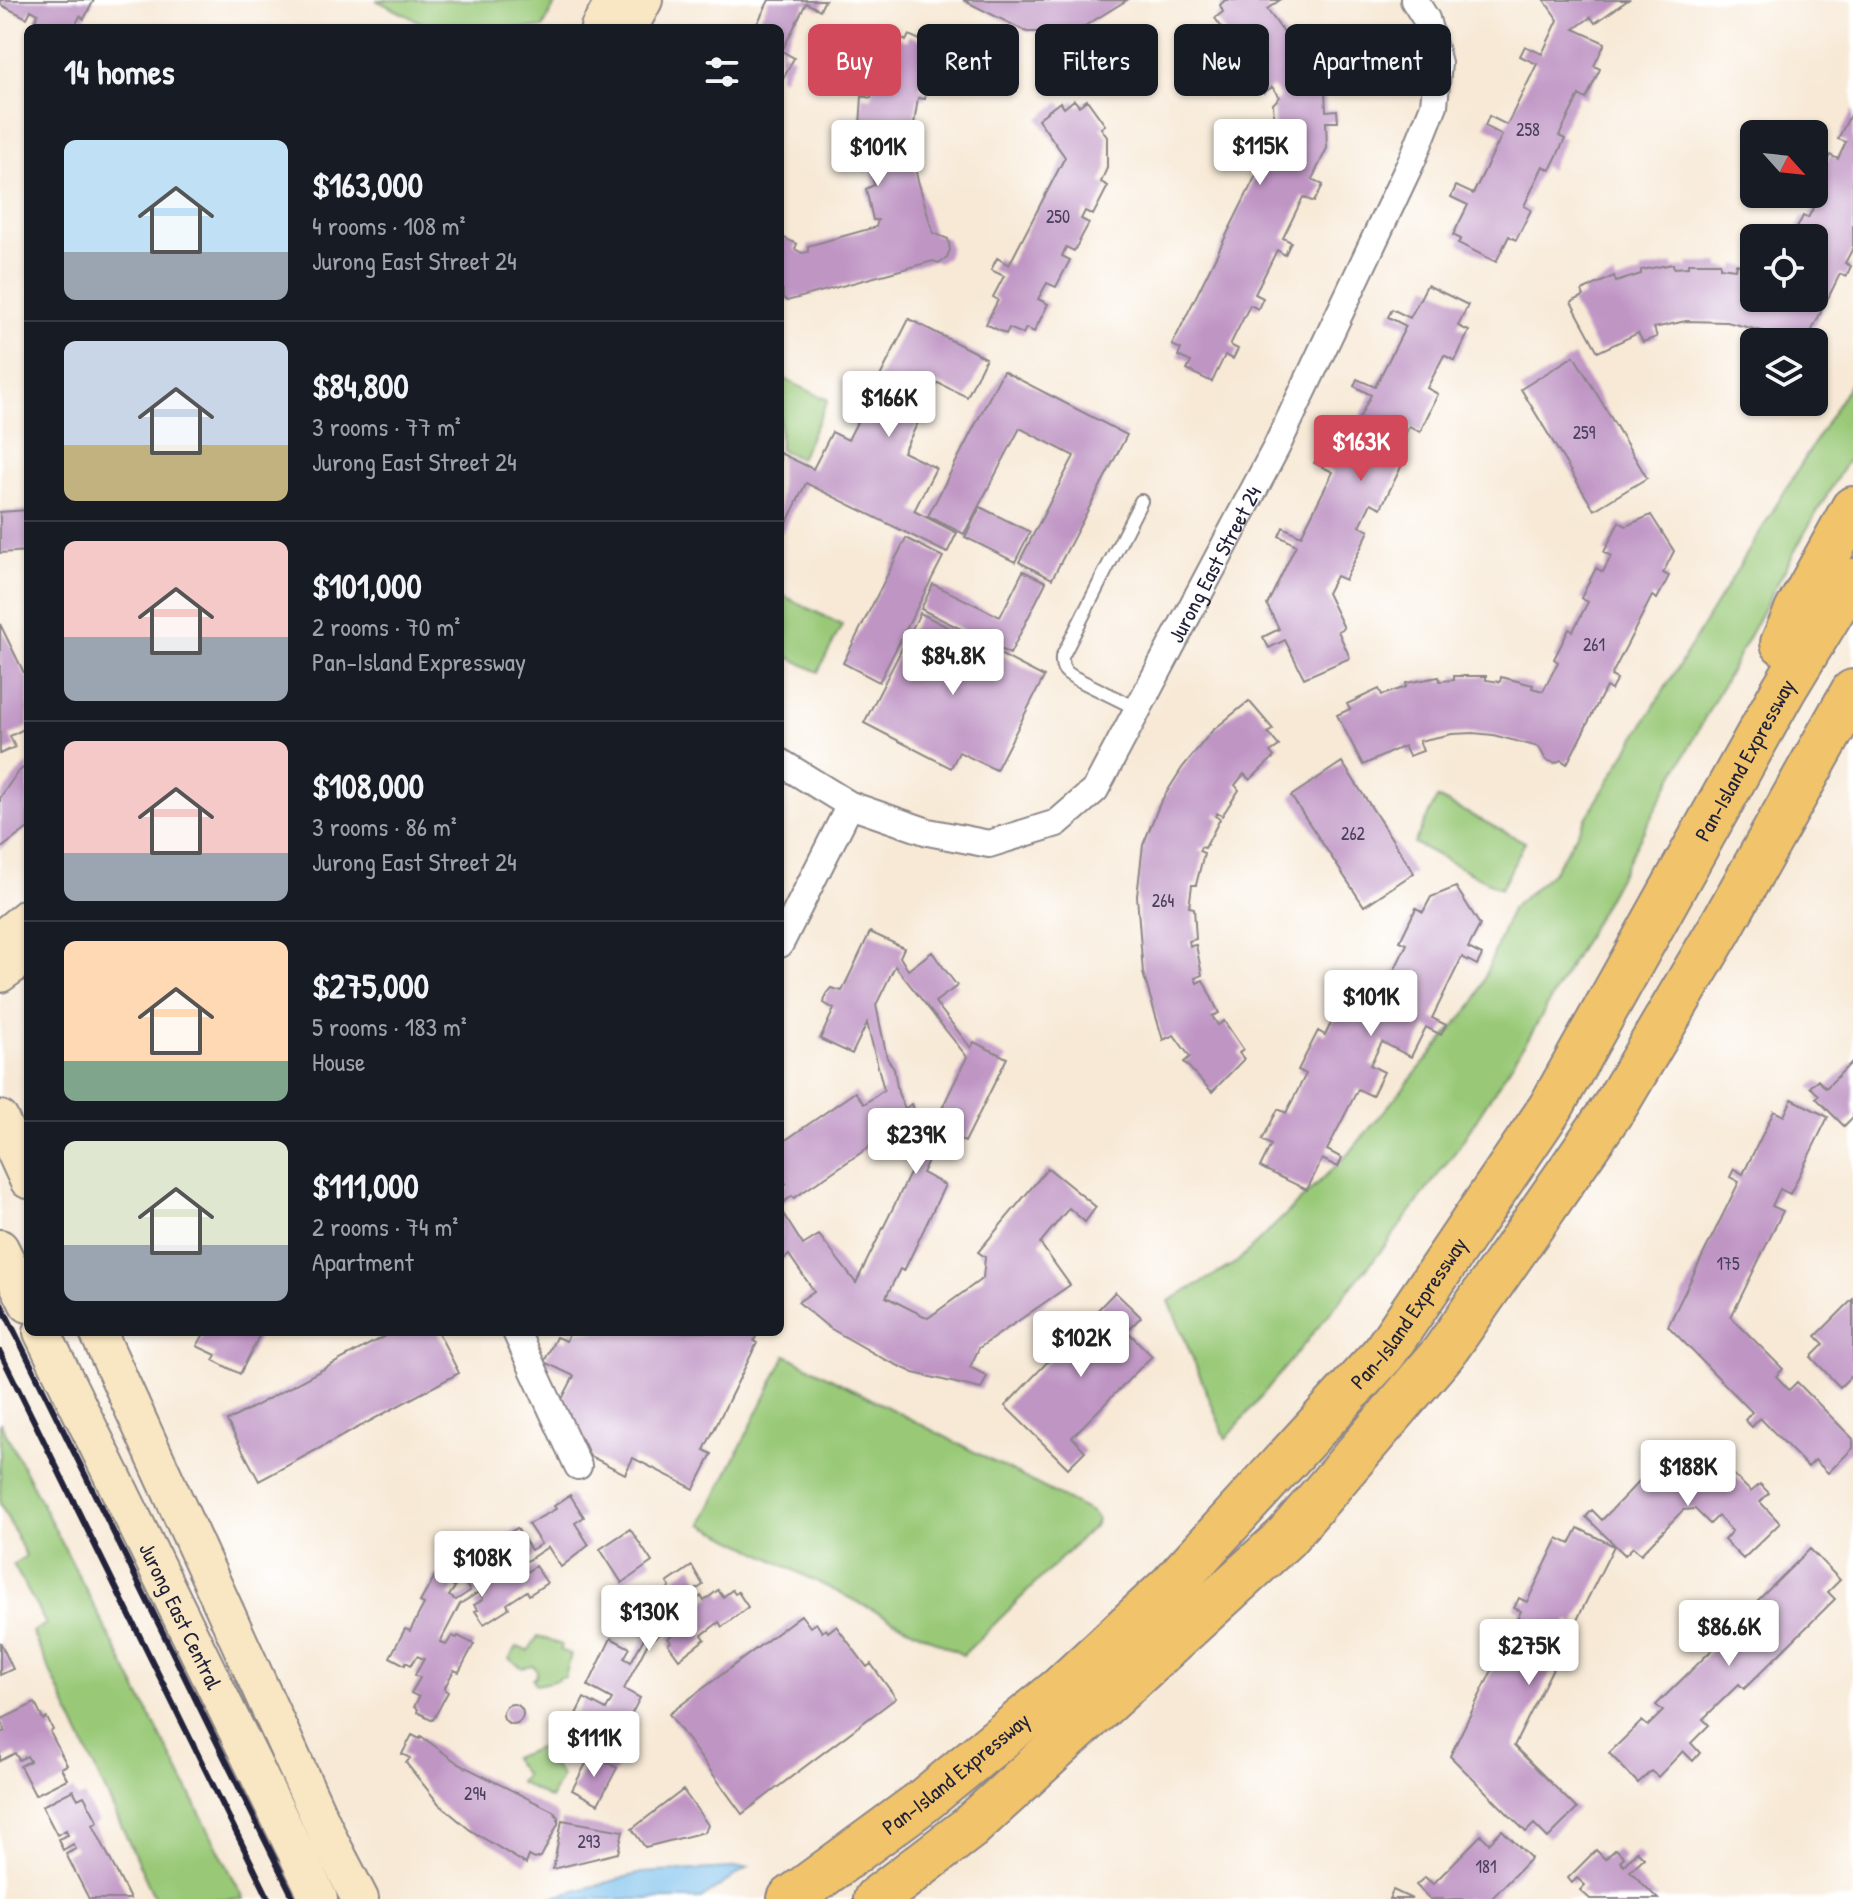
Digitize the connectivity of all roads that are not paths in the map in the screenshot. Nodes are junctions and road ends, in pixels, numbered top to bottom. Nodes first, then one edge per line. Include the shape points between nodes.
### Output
1 (615, 0) edge
2 (644, 0) edge
3 (1414, 0) edge
4 (601, 24) edge
5 (631, 24) edge
6 (1141, 501) dead end
7 (1853, 509) edge
8 (1853, 581) edge
9 (1784, 689) junction
10 (1853, 692) edge
11 (1138, 709) junction
12 (1853, 735) edge
13 (784, 764) edge
14 (850, 805) junction
15 (24, 920) edge
16 (1721, 927) junction
17 (784, 936) edge
18 (0, 940) edge
19 (24, 957) edge
20 (0, 974) edge
21 (0, 1119) edge
22 (24, 1171) edge
23 (0, 1248) edge
24 (24, 1296) edge
25 (44, 1336) edge
26 (100, 1336) edge
27 (518, 1336) edge
28 (578, 1466) dead end
29 (969, 1828) junction
30 (319, 1899) edge
31 (360, 1899) edge
32 (790, 1899) edge
33 (876, 1899) edge
34 (922, 1899) edge

1 - 4 main road
2 - 5 main road
3 - 11 street, Jurong East Street 24 via 1426,19 1438,63 1434,105 1276,448
6 - 11 lane via 1061,666 1065,673
7 - 9 highway via 1786,633
8 - 9 highway, Pan-Island Expressway
9 - 32 highway, Pan-Island Expressway via 1551,1107 1384,1353 1172,1585 1060,1689 922,1802
10 - 16 highway, Pan-Island Expressway
11 - 14 street, Jurong East Street 24 via 1095,790 1057,823 989,844 928,832
12 - 16 highway via 1752,897
13 - 14 street, Jurong East Street 24
14 - 17 street
15 - 18 main road
16 - 29 highway, Pan-Island Expressway via 1617,1103 1444,1352 1286,1537
19 - 20 main road
21 - 22 main road
23 - 24 main road
25 - 30 main road, Jurong East Central
26 - 31 main road, Jurong East Central
27 - 28 street
29 - 33 highway, Pan-Island Expressway
29 - 34 highway via 949,1868

